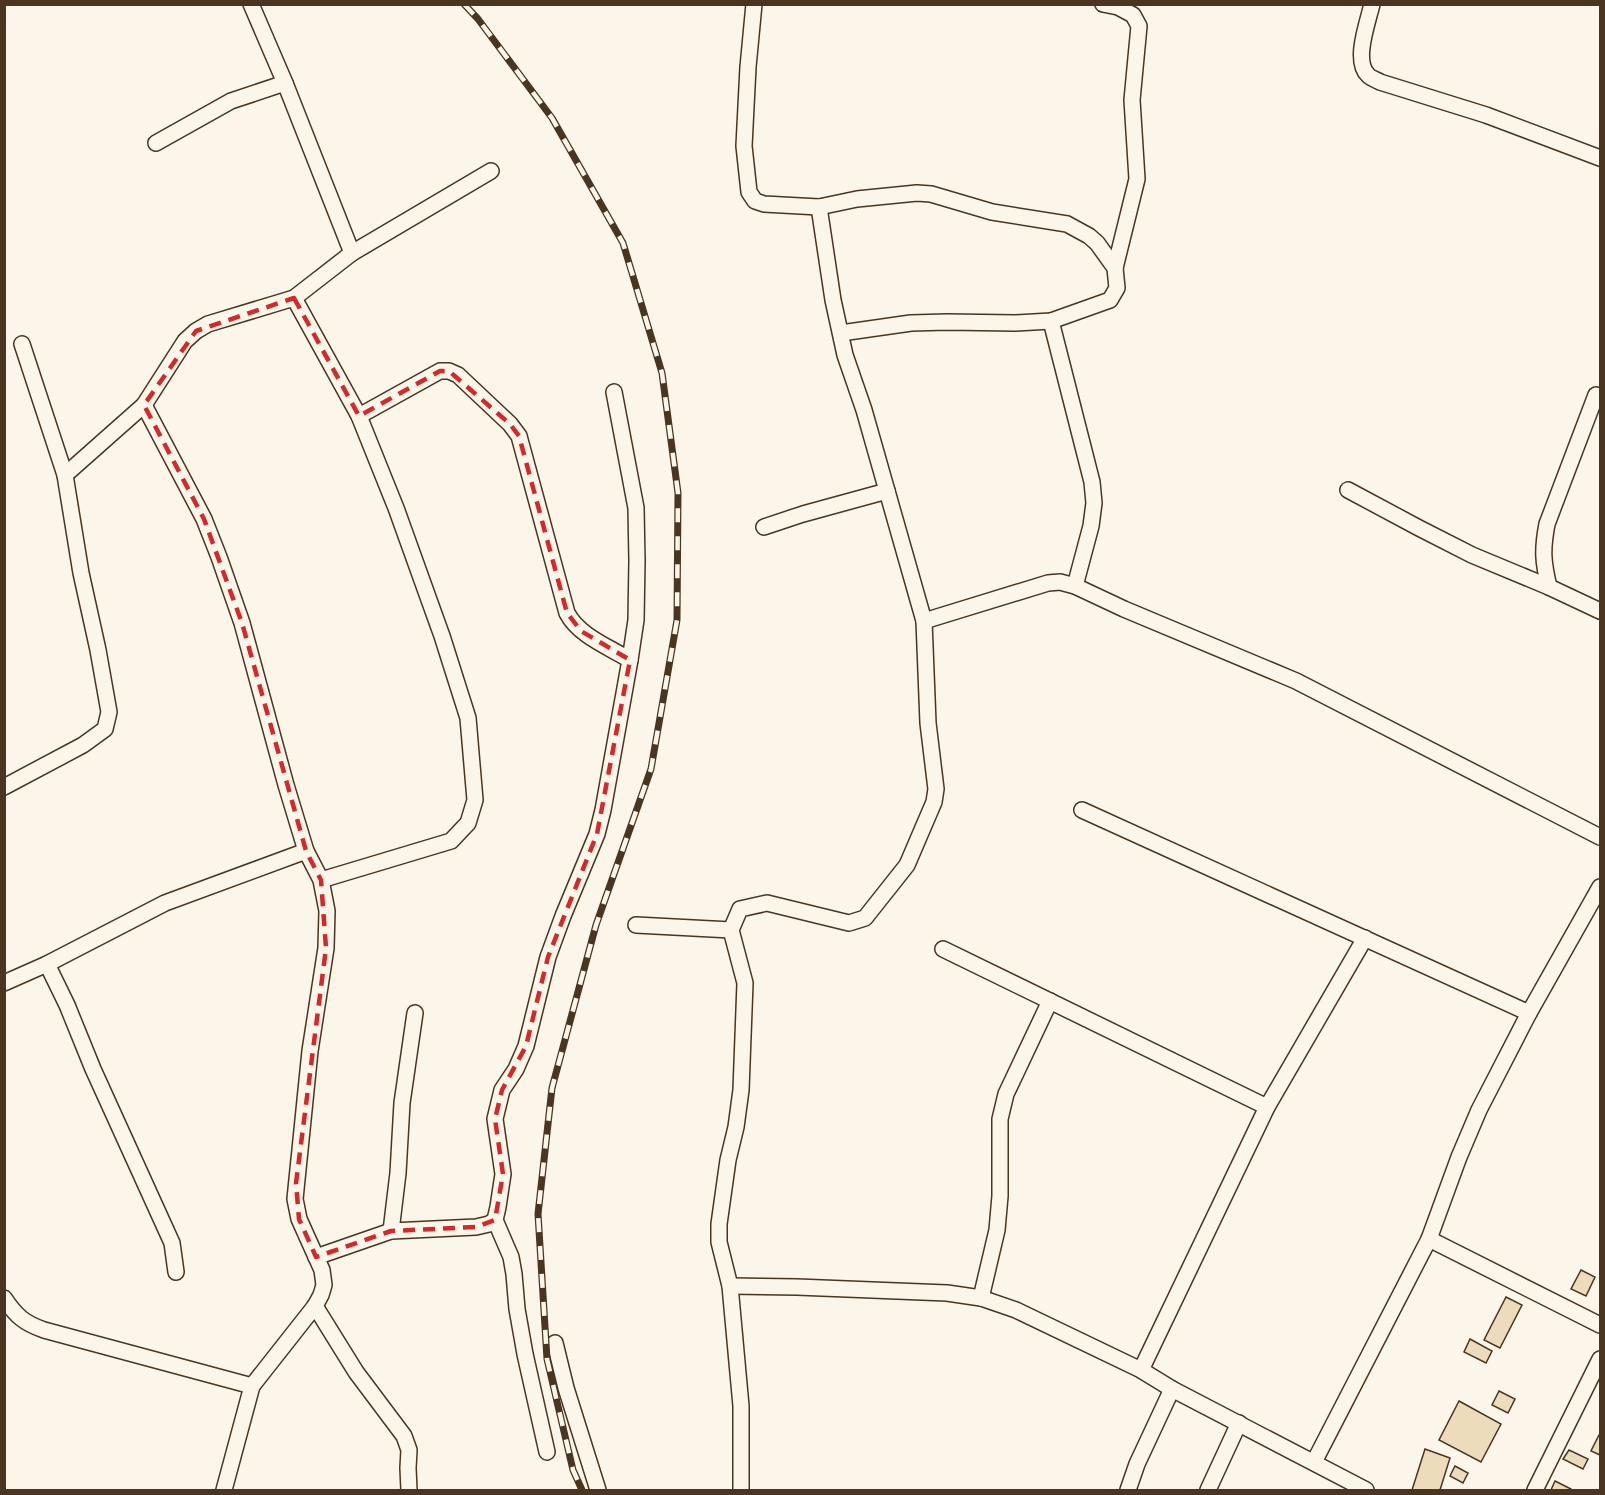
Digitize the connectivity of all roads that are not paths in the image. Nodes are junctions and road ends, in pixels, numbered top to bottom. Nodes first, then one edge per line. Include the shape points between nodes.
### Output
1 (251, 4) edge
2 (754, 4) edge
3 (1103, 4) edge
4 (1372, 4) edge
5 (285, 83) junction
6 (156, 143) dead end
7 (1600, 158) edge
8 (491, 171) dead end
9 (819, 207) junction
10 (352, 253) junction
11 (1115, 268) junction
12 (294, 298) junction
13 (1051, 321) junction
14 (841, 333) junction
15 (22, 344) dead end
16 (614, 392) dead end
17 (1596, 395) dead end
18 (144, 405) junction
19 (359, 416) junction
20 (65, 475) junction
21 (1348, 490) dead end
22 (887, 491) junction
23 (764, 527) dead end
24 (1075, 586) junction
25 (1549, 587) junction
26 (1600, 611) edge
27 (924, 621) junction
28 (630, 660) junction
29 (4, 787) edge
30 (1082, 810) dead end
31 (1600, 837) edge
32 (306, 851) junction
33 (321, 880) junction
34 (1600, 887) edge
35 (636, 925) dead end
36 (731, 930) junction
37 (1365, 938) junction
38 (943, 949) dead end
39 (47, 964) junction
40 (4, 983) edge
41 (1050, 1001) junction
42 (415, 1013) dead end
43 (1529, 1013) junction
44 (1267, 1107) junction
45 (495, 1220) junction
46 (391, 1231) junction
47 (1429, 1239) junction
48 (316, 1257) junction
49 (176, 1272) dead end
50 (730, 1286) junction
51 (4, 1298) edge
52 (981, 1298) junction
53 (315, 1306) junction
54 (1600, 1325) edge
55 (555, 1343) dead end
56 (1600, 1359) edge
57 (1141, 1370) junction
58 (252, 1386) junction
59 (1172, 1389) junction
60 (1239, 1423) junction
61 (548, 1452) dead end
62 (1314, 1462) junction
63 (224, 1491) edge
64 (409, 1491) edge
65 (598, 1491) edge
66 (741, 1491) edge
67 (1128, 1491) edge
68 (1208, 1491) edge
69 (1366, 1491) edge
70 (1535, 1491) edge

1 - 5 street
2 - 9 street via 744,146 749,192 755,201 764,204
3 - 11 street via 1133,15 1139,26 1132,100 1137,179
4 - 7 street via 1362,47 1361,62 1367,75
5 - 6 street via 231,101
5 - 10 street
8 - 10 street
9 - 11 street via 857,198 931,194 992,212 1067,224 1097,243
9 - 14 street
10 - 12 street
11 - 13 street via 1117,288 1110,300
12 - 18 street via 196,331 185,341
12 - 19 street
13 - 14 street via 911,323
13 - 24 street via 1094,503
14 - 22 street
15 - 20 street
16 - 28 street via 636,508 636,620
17 - 25 street via 1547,524 1543,562
18 - 20 street
18 - 32 street via 204,519 219,557 242,622
19 - 28 street via 440,371 458,375 519,436 573,623
19 - 33 street via 396,507 468,718 476,800 468,823 451,841
20 - 29 street via 109,712 105,729 83,745
21 - 25 street via 1472,555
22 - 23 street
22 - 27 street
24 - 27 street via 1048,583
24 - 31 street via 1296,681
25 - 26 street
27 - 36 street via 928,723 936,789 907,865 865,918 849,923 767,903 740,909
28 - 45 street via 597,834 548,957 526,1046 502,1090 495,1119 503,1174
30 - 37 street
32 - 33 street
32 - 39 street via 165,903
33 - 48 street via 327,911 326,948 310,1052 295,1199 299,1219
34 - 43 street
35 - 36 street
36 - 50 street via 746,983 741,1090 719,1224 719,1242
37 - 43 street
37 - 44 street
38 - 41 street
39 - 40 street
39 - 49 street via 172,1243
41 - 44 street
41 - 52 street via 1006,1094 1000,1119 997,1230
42 - 46 street via 402,1103
43 - 47 street via 1479,1110
44 - 57 street
45 - 46 street via 476,1227
45 - 61 street via 511,1257 525,1354
46 - 48 street
47 - 54 street
47 - 62 street
48 - 53 street via 324,1285
50 - 52 street
50 - 66 street via 741,1406
51 - 58 street via 27,1324
52 - 57 street via 1016,1310
53 - 58 street
53 - 64 street via 356,1372 404,1436 409,1450
55 - 65 street
56 - 70 street
57 - 59 street
58 - 63 street
59 - 60 street
59 - 67 street
60 - 62 street
60 - 68 street
62 - 69 street

